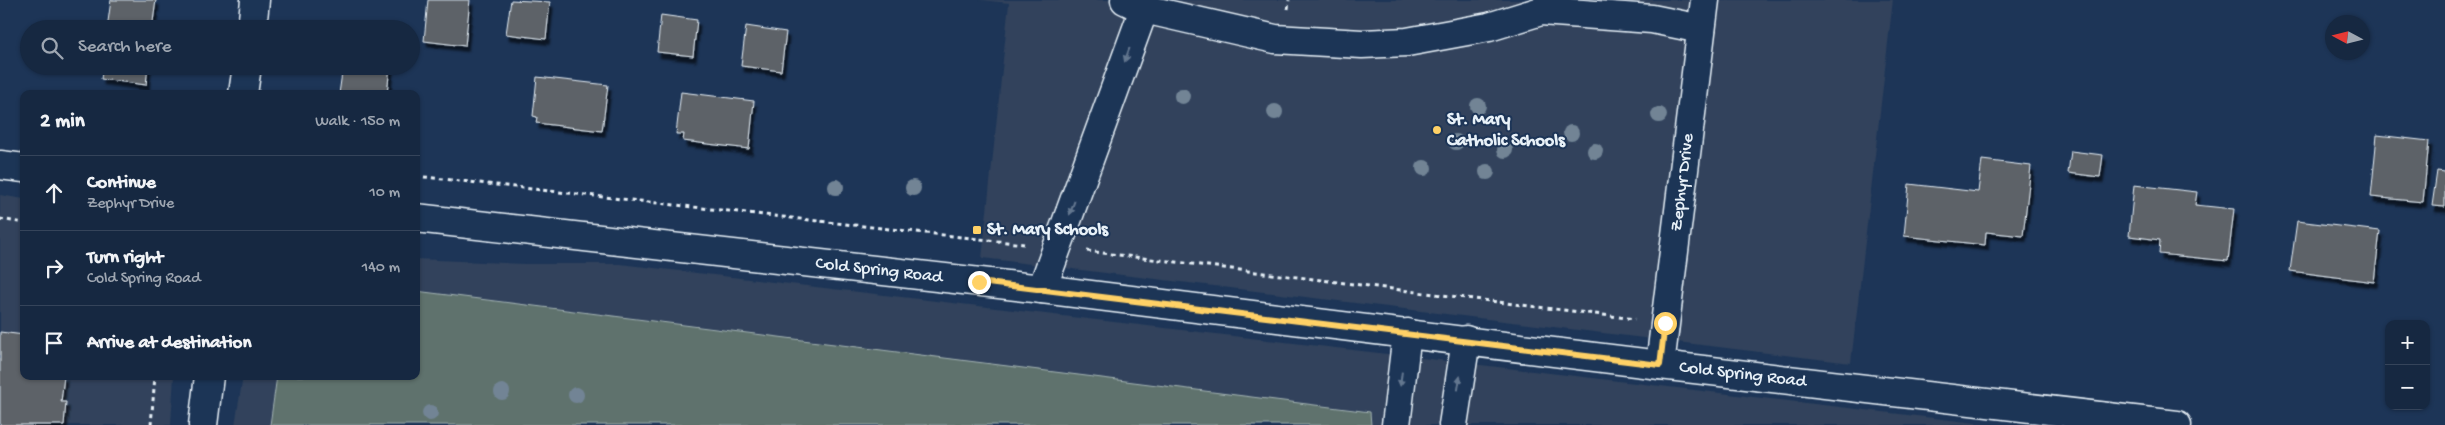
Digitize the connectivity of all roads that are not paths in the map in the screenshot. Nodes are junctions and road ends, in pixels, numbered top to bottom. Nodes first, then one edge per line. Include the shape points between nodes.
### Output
1 (256, 0) edge
2 (1705, 0) edge
3 (1134, 5) edge
4 (253, 20) edge
5 (1701, 29) junction
6 (246, 75) edge
7 (244, 90) edge
8 (0, 165) edge
9 (20, 168) edge
10 (420, 218) edge
11 (1042, 289) junction
12 (1407, 333) junction
13 (1466, 340) junction
14 (1660, 365) junction
15 (209, 380) edge
16 (203, 425) edge
17 (1396, 425) edge
18 (1453, 425) edge
19 (2177, 425) edge

1 - 4 street
2 - 5 street, Zephyr Drive
3 - 5 street via 1275,40 1362,44 1407,42 1489,26 1541,11 1652,19
3 -> 11 street
5 - 14 street, Zephyr Drive
6 - 7 street
8 - 9 street
10 - 11 street, Cold Spring Road
11 - 12 street, Cold Spring Road
12 - 13 street, Cold Spring Road
12 -> 17 street
13 - 14 street, Cold Spring Road
18 -> 13 street
14 - 19 street, Cold Spring Road
15 - 16 street

